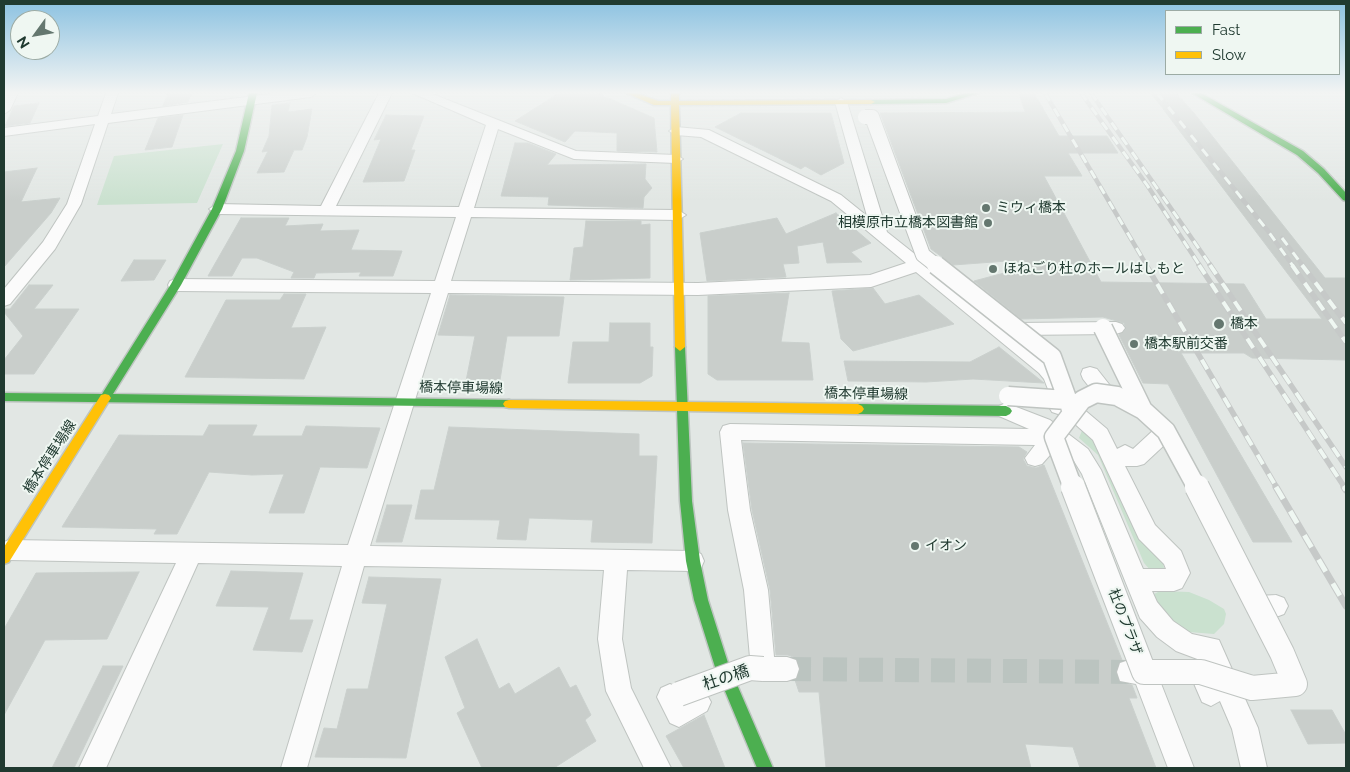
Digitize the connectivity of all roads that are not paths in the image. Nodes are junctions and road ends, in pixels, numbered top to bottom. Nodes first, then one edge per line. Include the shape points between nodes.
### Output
1 (29, 129) edge
2 (100, 129) edge
3 (245, 129) edge
4 (368, 129) edge
5 (491, 129) edge
6 (508, 129) edge
7 (849, 129) edge
8 (876, 129) edge
9 (1251, 129) edge
10 (1258, 129) edge
11 (676, 131) joint
12 (4, 132) edge
13 (1254, 142) dead end
14 (676, 159) junction
15 (1316, 167) junction
16 (1334, 167) dead end
17 (1346, 198) edge
18 (216, 209) junction
19 (326, 211) junction
20 (464, 213) junction
21 (678, 214) junction
22 (880, 233) junction
23 (918, 265) junction
24 (176, 285) junction
25 (440, 288) junction
26 (678, 290) junction
27 (4, 300) edge
28 (1016, 328) junction
29 (1110, 328) joint
30 (1062, 332) junction
31 (1052, 357) junction
32 (1090, 374) dead end
33 (1105, 393) junction
34 (4, 397) edge
35 (106, 398) junction
36 (404, 402) junction
37 (681, 406) junction
38 (1068, 406) junction
39 (1143, 410) junction
40 (1015, 417) junction
41 (1166, 431) junction
42 (1054, 437) junction
43 (1124, 452) dead end
44 (1035, 458) dead end
45 (6, 554) edge
46 (191, 554) junction
47 (356, 556) junction
48 (616, 561) junction
49 (693, 561) junction
50 (1135, 580) junction
51 (775, 669) joint
52 (1136, 672) junction
53 (685, 701) dead end
54 (92, 768) edge
55 (294, 768) edge
56 (658, 768) edge
57 (766, 768) edge
58 (1180, 768) edge
59 (1254, 768) edge

1 - 12 street
2 - 27 street via 74,204 49,245
3 - 18 street via 240,151
4 - 19 street
5 - 20 street
6 - 14 street via 574,155
7 - 22 street
8 - 28 street, bridge via 923,255
9 - 15 street via 1286,143
10 - 16 street via 1291,138
11 - 14 street
11 - 22 street via 704,133 815,186 836,198
13 - 15 street via 1285,151
14 - 21 street
15 - 17 street
18 - 19 street
18 - 24 street
19 - 20 street
20 - 21 street
20 - 25 street
21 - 26 street
22 - 23 street
23 - 26 street via 871,280
23 - 38 street via 1050,372
24 - 25 street
24 - 35 street
25 - 26 street
25 - 36 street
26 - 37 street
28 - 30 street, 杜のプラザ
28 - 31 street, bridge
29 - 30 street, 杜のプラザ
29 - 39 street, 杜のプラザ, bridge
30 - 31 street
31 - 38 street, bridge
32 - 33 street
33 - 38 street, bridge via 1096,393
33 - 39 street, 杜のプラザ, bridge
34 - 35 street
35 - 36 street, 橋本停車場線
35 - 45 street, 橋本停車場線
36 - 37 street, 橋本停車場線
36 - 47 street
37 - 40 street, 橋本停車場線
37 - 49 street
38 - 40 street via 1036,406
38 - 42 street, bridge
38 - 50 street via 1100,435 1147,532 1173,558 1179,573 1174,580
39 - 41 street, 杜のプラザ, bridge
40 - 42 street
40 - 50 street via 1043,426 1081,455 1091,470
40 - 51 street via 887,429 730,432 726,442
41 - 43 street via 1137,458 1127,458
41 - 52 street, 杜のプラザ, bridge via 1267,606 1295,684 1252,688
42 - 44 street
42 - 52 street, 杜のプラザ, bridge via 1065,486
45 - 46 street
46 - 47 street
46 - 54 street
47 - 48 street
47 - 55 street
48 - 49 street
48 - 56 street via 610,639 619,691
49 - 57 street via 701,600 722,667
50 - 59 street via 1148,610 1165,629 1185,643 1210,648 1245,728
51 - 53 street, 杜の橋, bridge via 750,668
52 - 58 street via 1173,728

